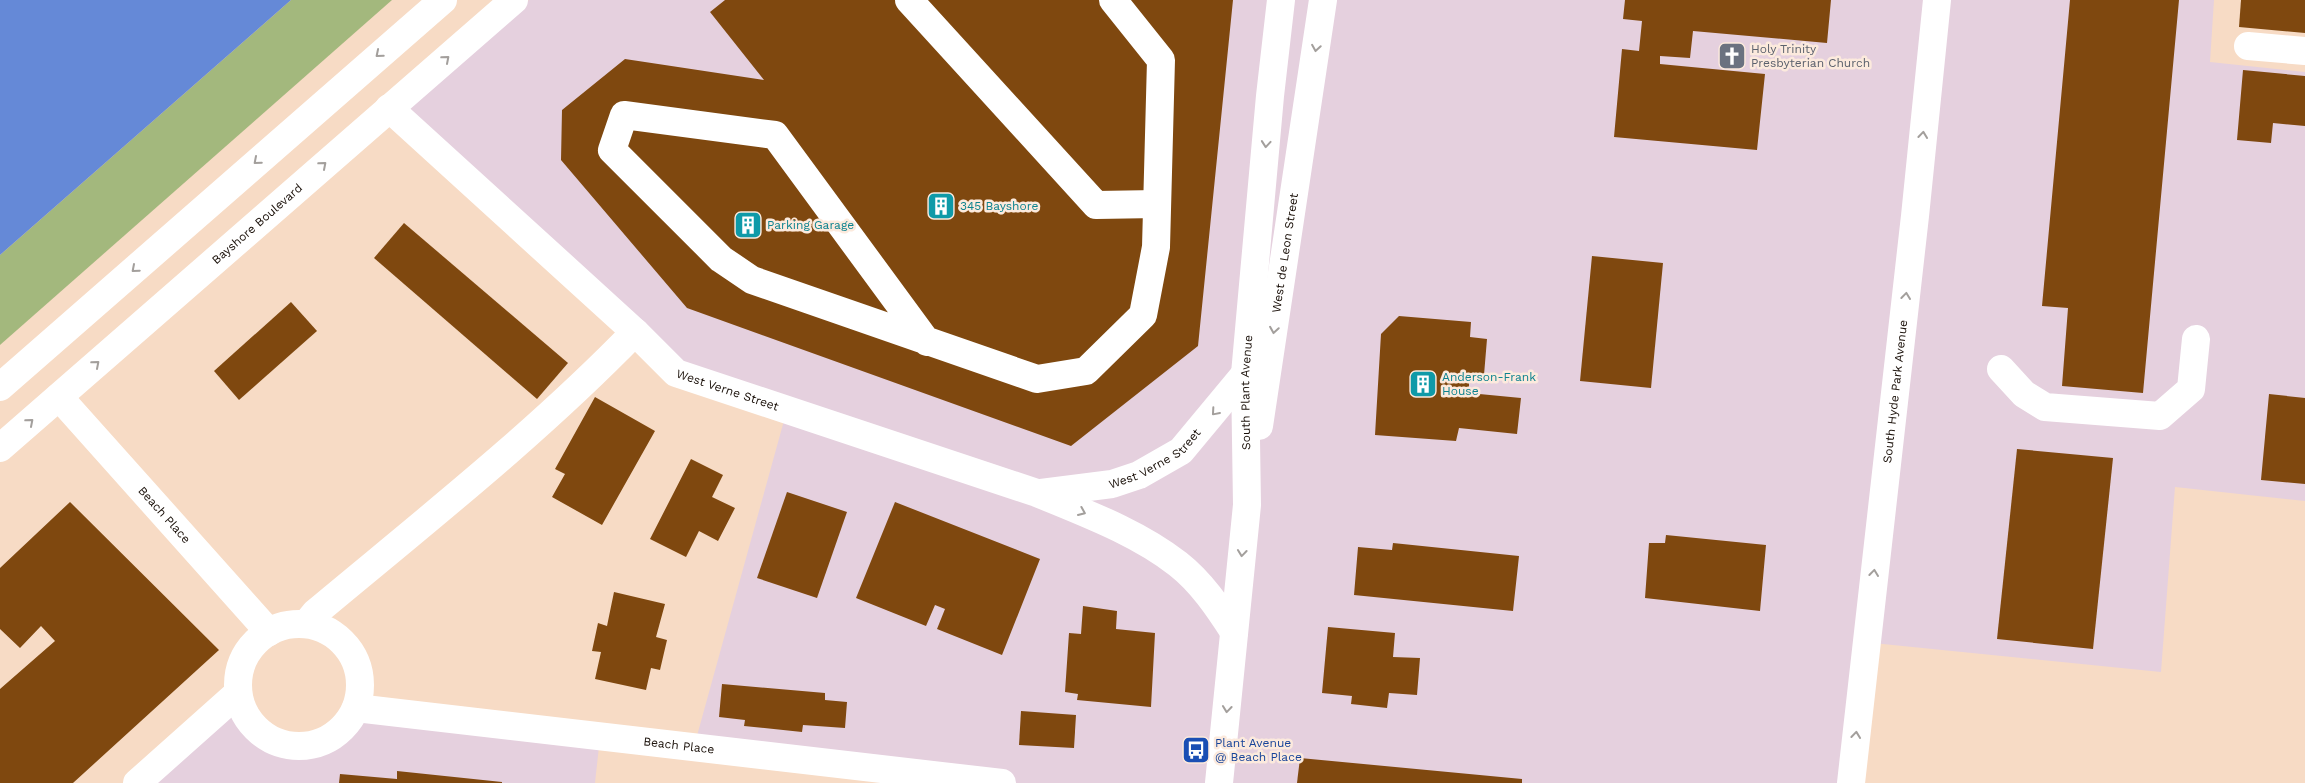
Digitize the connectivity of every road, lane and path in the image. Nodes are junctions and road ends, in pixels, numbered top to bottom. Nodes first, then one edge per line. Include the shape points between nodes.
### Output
1 (443, 0) edge
2 (514, 0) edge
3 (909, 0) edge
4 (1113, 0) edge
5 (1281, 0) edge
6 (1323, 0) edge
7 (1936, 0) edge
8 (2248, 46) dead end
9 (2305, 51) edge
10 (389, 108) junction
11 (1157, 204) junction
12 (635, 332) junction
13 (2196, 339) dead end
14 (927, 342) junction
15 (2001, 368) dead end
16 (1246, 374) junction
17 (0, 387) edge
18 (59, 396) junction
19 (0, 448) edge
20 (1037, 493) junction
21 (1247, 505) junction
22 (306, 624) junction
23 (269, 632) junction
24 (1234, 632) junction
25 (238, 693) junction
26 (356, 708) junction
27 (138, 783) edge
28 (1002, 783) edge
29 (1219, 783) edge
30 (1851, 783) edge

1 -> 17 street
10 -> 2 street, Bayshore Boulevard
3 - 11 street via 1096,205
4 - 11 street via 1160,60
5 -> 16 street, South Plant Avenue
6 -> 21 street, West de Leon Street
30 -> 7 street, South Hyde Park Avenue
8 - 9 street
10 - 12 street, West Verne Street
18 -> 10 street, Bayshore Boulevard
11 - 14 street via 1156,247 1143,315 1086,370 1037,379
12 - 20 street, West Verne Street via 676,373
12 - 22 street via 483,474
13 - 15 street via 2191,389 2160,416 2045,408 2024,394
14 - 14 street via 774,135 624,115 612,150 721,259 752,280
16 -> 20 street, West Verne Street via 1181,451 1139,475 1112,484
16 - 21 street, South Plant Avenue
19 -> 18 street, Bayshore Boulevard
18 - 23 street, Beach Place
20 -> 24 street, West Verne Street via 1130,534 1178,563 1215,602
21 -> 24 street, South Plant Avenue
22 - 23 street via 284,625
22 - 26 street via 337,637 350,651 358,669 360,688
23 - 25 street via 253,644 242,659
24 -> 29 street, South Plant Avenue
25 - 26 street via 254,726 269,738 287,744 308,745 328,738 345,725
25 - 27 street
26 - 28 street, Beach Place

